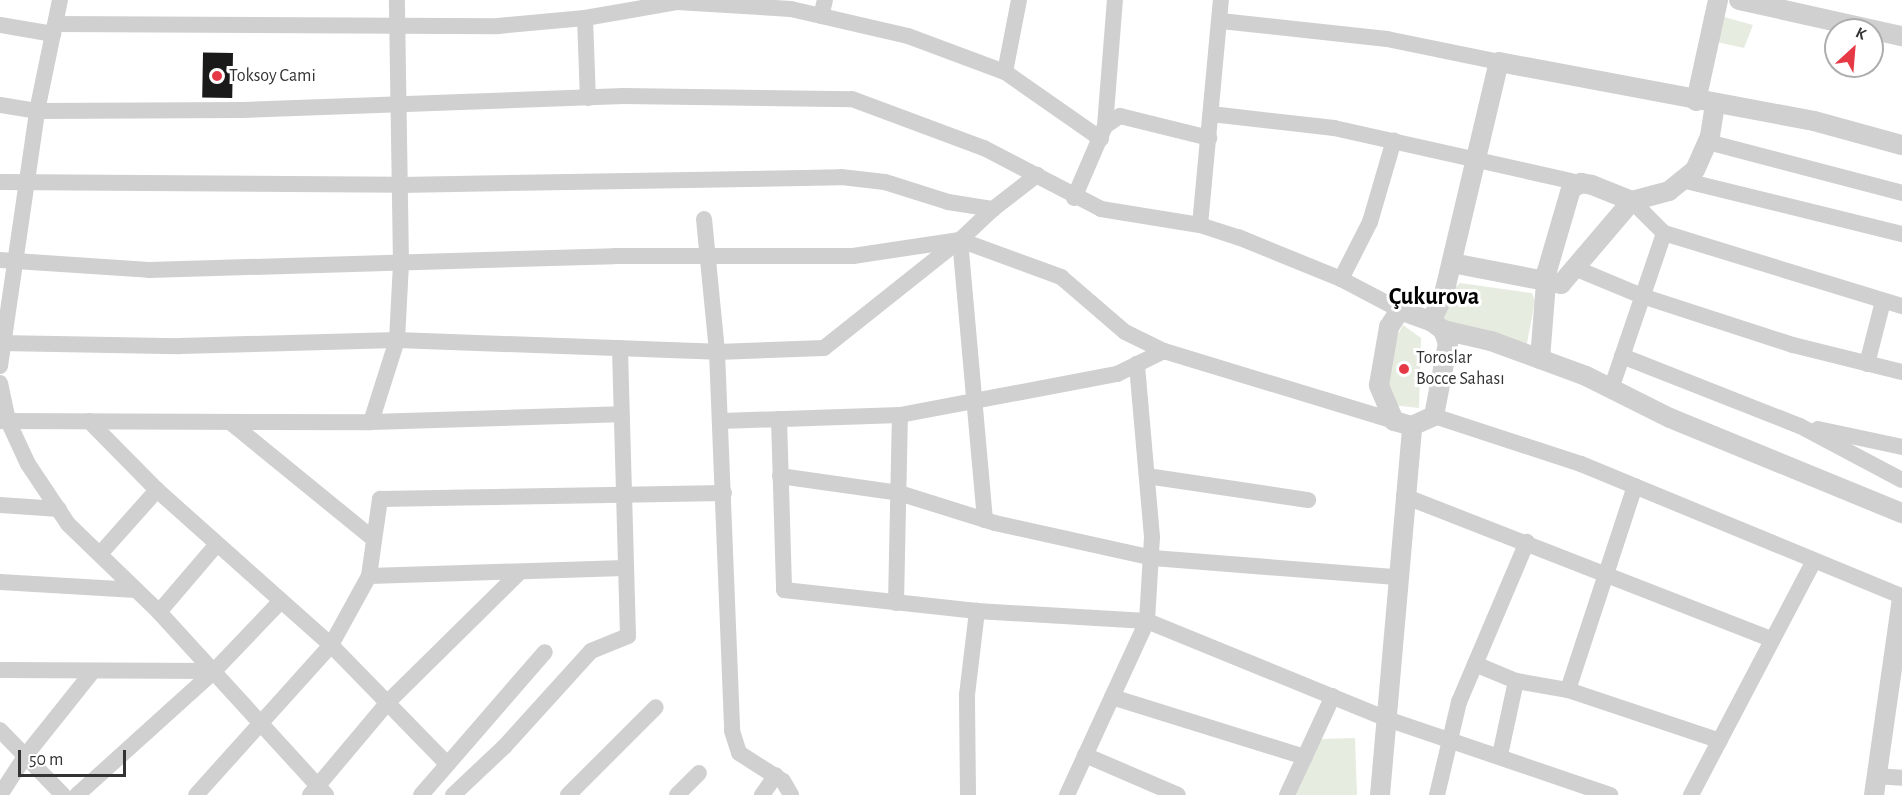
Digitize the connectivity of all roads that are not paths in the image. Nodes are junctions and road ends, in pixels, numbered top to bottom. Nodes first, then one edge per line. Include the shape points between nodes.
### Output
1 (60, 0) edge
2 (397, 0) edge
3 (1019, 0) edge
4 (1115, 0) edge
5 (1221, 0) edge
6 (1718, 0) edge
7 (1738, 0) edge
8 (823, 8) edge
9 (585, 18) junction
10 (1221, 21) junction
11 (0, 25) edge
12 (397, 27) junction
13 (54, 29) junction
14 (1902, 36) edge
15 (1499, 62) junction
16 (1005, 72) junction
17 (588, 98) junction
18 (1706, 102) junction
19 (0, 105) edge
20 (398, 106) junction
21 (37, 111) junction
22 (1211, 114) junction
23 (1103, 132) junction
24 (1209, 138) junction
25 (1394, 140) junction
26 (1707, 142) junction
27 (1902, 145) edge
28 (1477, 157) junction
29 (1037, 176) junction
30 (1682, 180) junction
31 (0, 182) edge
32 (1581, 183) junction
33 (400, 185) junction
34 (25, 186) junction
35 (1902, 193) edge
36 (1074, 198) junction
37 (1632, 201) junction
38 (993, 209) junction
39 (704, 219) dead end
40 (1200, 225) junction
41 (1664, 233) junction
42 (1902, 234) edge
43 (960, 240) junction
44 (707, 256) junction
45 (7, 261) edge
46 (1452, 263) junction
47 (400, 264) junction
48 (1577, 269) junction
49 (1341, 279) junction
50 (1550, 282) junction
51 (1642, 296) junction
52 (1883, 301) junction
53 (1902, 306) edge
54 (1400, 310) junction
55 (1437, 326) junction
56 (397, 340) junction
57 (1, 343) edge
58 (620, 348) junction
59 (1164, 351) junction
60 (717, 352) junction
61 (1622, 356) junction
62 (1540, 359) junction
63 (1137, 364) junction
64 (1867, 364) junction
65 (0, 366) edge
66 (1902, 372) edge
67 (0, 383) edge
68 (1611, 389) junction
69 (978, 400) junction
70 (619, 414) junction
71 (900, 415) junction
72 (1434, 416) junction
73 (779, 419) junction
74 (4, 421) edge
75 (89, 421) junction
76 (721, 421) junction
77 (230, 422) junction
78 (371, 422) junction
79 (1403, 423) junction
80 (1800, 426) junction
81 (1902, 447) edge
82 (780, 476) junction
83 (1147, 476) junction
84 (1902, 480) edge
85 (1635, 486) junction
86 (157, 490) junction
87 (724, 493) junction
88 (898, 493) junction
89 (1404, 496) junction
90 (622, 497) junction
91 (1308, 500) dead end
92 (0, 505) edge
93 (59, 509) junction
94 (1902, 513) edge
95 (985, 520) junction
96 (372, 538) junction
97 (1527, 542) junction
98 (217, 544) junction
99 (100, 554) junction
100 (1153, 558) junction
101 (1813, 563) junction
102 (624, 568) junction
103 (520, 572) junction
104 (1605, 572) junction
105 (369, 576) junction
106 (1396, 577) junction
107 (0, 582) edge
108 (136, 590) junction
109 (1902, 598) edge
110 (282, 601) junction
111 (896, 603) junction
112 (977, 611) junction
113 (159, 612) junction
114 (1147, 621) junction
115 (1770, 639) junction
116 (332, 645) junction
117 (545, 651) dead end
118 (1475, 664) junction
119 (0, 670) edge
120 (93, 671) junction
121 (214, 671) junction
122 (1516, 681) junction
123 (1568, 690) junction
124 (1333, 696) junction
125 (1112, 697) junction
126 (389, 701) junction
127 (656, 707) dead end
128 (1387, 719) junction
129 (263, 724) junction
130 (0, 730) edge
131 (1447, 738) junction
132 (1720, 741) junction
133 (26, 755) junction
134 (1085, 755) junction
135 (1500, 755) junction
136 (1305, 757) junction
137 (447, 764) junction
138 (699, 774) dead end
139 (776, 775) junction
140 (1902, 778) edge
141 (1874, 785) edge
142 (318, 792) edge
143 (0, 795) edge
144 (63, 795) edge
145 (77, 795) edge
146 (196, 795) edge
147 (421, 795) edge
148 (453, 795) edge
149 (568, 795) edge
150 (677, 795) edge
151 (762, 795) edge
152 (791, 795) edge
153 (968, 795) edge
154 (1067, 795) edge
155 (1178, 795) edge
156 (1287, 795) edge
157 (1380, 795) edge
158 (1437, 795) edge
159 (1610, 795) edge
160 (1691, 795) edge

1 - 13 street
2 - 12 street
3 - 16 street
4 - 23 street
5 - 10 street
6 - 18 street
7 - 14 street
8 - 9 street via 677,2
8 - 16 street
9 - 12 street
9 - 17 street
10 - 15 street via 1387,39
10 - 22 street
11 - 13 street
12 - 13 street
12 - 20 street
13 - 21 street
15 - 18 street
15 - 28 street
16 - 23 street
17 - 20 street
17 - 29 street via 852,99 984,148
18 - 26 street
18 - 27 street via 1814,121
19 - 21 street
20 - 21 street
20 - 33 street
21 - 34 street
22 - 24 street
22 - 25 street
23 - 24 street via 1120,116
23 - 36 street
24 - 40 street
25 - 28 street
25 - 49 street via 1370,222
26 - 30 street via 1695,170
26 - 35 street
28 - 32 street
28 - 46 street
29 - 36 street
29 - 38 street
30 - 37 street via 1669,191
30 - 42 street
31 - 34 street
32 - 37 street
32 - 50 street via 1571,189 1554,239 1547,271
33 - 34 street
33 - 38 street via 841,177 885,182 948,202
33 - 47 street
34 - 45 street
36 - 40 street via 1101,209
37 - 41 street
37 - 48 street
38 - 43 street
39 - 44 street
40 - 49 street
41 - 51 street
41 - 52 street
43 - 44 street via 853,256
43 - 59 street via 1061,277 1125,332
43 - 60 street via 824,348
43 - 69 street
44 - 47 street
44 - 60 street
45 - 47 street via 149,270
45 - 57 street
46 - 50 street
46 - 55 street
47 - 56 street
48 - 50 street via 1561,284
48 - 51 street
49 - 54 street
50 - 62 street
51 - 61 street
51 - 64 street
52 - 53 street
52 - 64 street
54 - 55 street
54 - 79 street via 1389,327 1379,385
55 - 62 street
55 - 72 street via 1446,365
56 - 57 street via 180,346
56 - 58 street
56 - 78 street
57 - 65 street
58 - 60 street
58 - 70 street
59 - 63 street
59 - 79 street
60 - 76 street
61 - 68 street
61 - 80 street
62 - 68 street
63 - 69 street via 1117,374
63 - 83 street
64 - 66 street
67 - 74 street
68 - 94 street via 1670,418
69 - 71 street
69 - 95 street
70 - 78 street
70 - 90 street
71 - 73 street
71 - 88 street
72 - 79 street
72 - 85 street via 1581,464
73 - 76 street
73 - 82 street
74 - 75 street
74 - 93 street
75 - 77 street
75 - 86 street
76 - 87 street
77 - 78 street
77 - 96 street
79 - 89 street
80 - 81 street
80 - 84 street
82 - 88 street
82 - 111 street via 784,590
83 - 91 street
83 - 100 street
85 - 101 street
85 - 104 street
86 - 98 street
86 - 99 street
87 - 90 street
87 - 139 street via 732,731 739,753
88 - 95 street
88 - 111 street
89 - 97 street
89 - 106 street
90 - 96 street via 380,500
90 - 102 street
92 - 93 street
93 - 99 street
95 - 100 street
96 - 105 street
97 - 104 street
97 - 118 street
98 - 110 street
98 - 113 street
99 - 108 street
100 - 106 street
100 - 114 street
101 - 109 street
101 - 115 street
102 - 103 street
102 - 148 street via 628,636 591,651 505,746
103 - 105 street
103 - 126 street
104 - 115 street
104 - 123 street
105 - 116 street
106 - 128 street
107 - 108 street
108 - 113 street
109 - 141 street
110 - 116 street
110 - 121 street
111 - 112 street
112 - 114 street
112 - 153 street via 967,694
113 - 121 street
114 - 124 street
114 - 125 street
115 - 132 street
116 - 126 street
116 - 129 street
117 - 137 street
118 - 122 street
118 - 131 street
119 - 120 street
120 - 121 street
120 - 133 street
121 - 129 street
121 - 145 street
122 - 123 street
122 - 135 street
123 - 132 street
124 - 128 street
124 - 136 street
125 - 134 street
125 - 136 street
126 - 137 street
126 - 142 street
127 - 149 street
128 - 131 street
128 - 157 street
129 - 142 street
129 - 146 street
130 - 133 street
131 - 135 street
131 - 158 street
132 - 160 street
133 - 143 street
133 - 144 street
134 - 154 street
134 - 155 street
135 - 159 street
136 - 156 street
137 - 147 street
138 - 150 street
139 - 151 street
139 - 152 street
140 - 141 street

